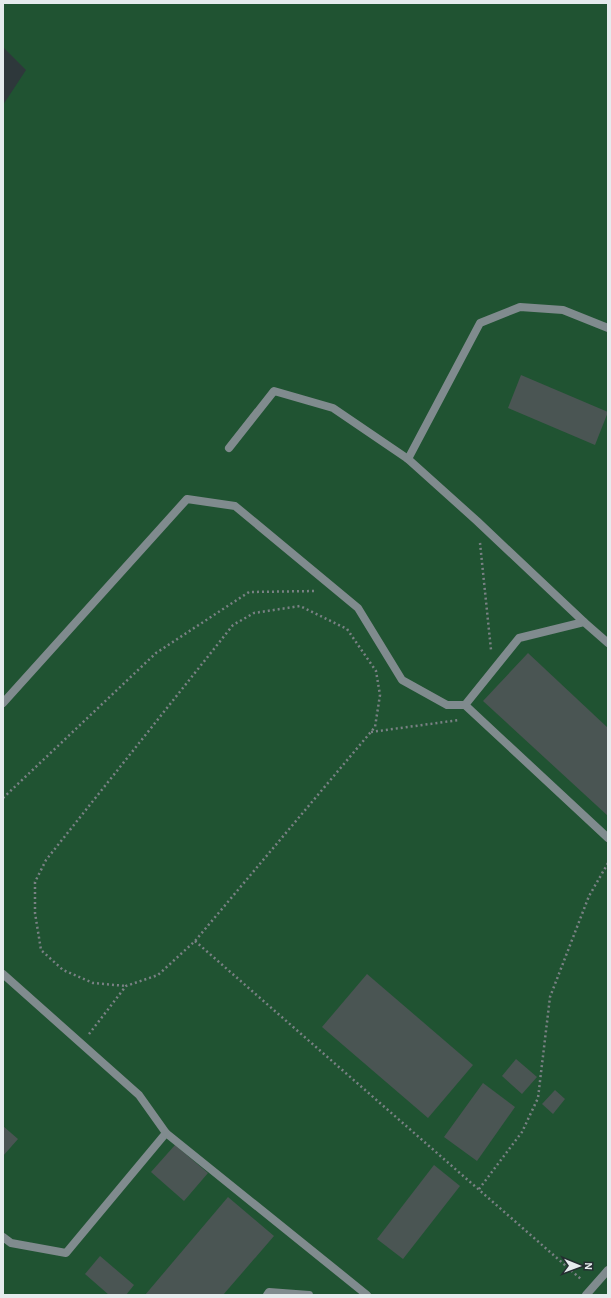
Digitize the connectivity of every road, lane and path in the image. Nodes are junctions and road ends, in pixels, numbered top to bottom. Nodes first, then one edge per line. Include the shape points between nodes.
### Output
1 (608, 328) edge
2 (228, 448) dead end
3 (408, 459) junction
4 (477, 521) junction
5 (323, 594) dead end
6 (584, 622) junction
7 (608, 643) edge
8 (493, 670) junction
9 (3, 703) edge
10 (465, 705) junction
11 (480, 718) junction
12 (371, 732) junction
13 (3, 798) edge
14 (608, 838) edge
15 (608, 863) edge
16 (196, 941) junction
17 (3, 974) edge
18 (126, 986) junction
19 (82, 1044) junction
20 (166, 1133) junction
21 (479, 1189) junction
22 (3, 1237) edge
23 (608, 1270) edge
24 (589, 1292) edge
25 (267, 1295) edge
26 (309, 1295) edge
27 (367, 1295) edge

1 - 3 lane via 564,310 520,307 480,323
2 - 3 lane via 274,391 333,408
3 - 4 lane
4 - 6 lane
4 - 8 path
5 - 13 path via 316,591 249,592 156,653
6 - 7 lane
6 - 8 lane via 519,638
8 - 10 lane
9 - 10 lane via 187,499 235,506 358,608 402,680 448,705
10 - 11 lane
11 - 12 path
11 - 14 lane
12 - 16 path
12 - 18 path via 375,727 380,695 376,671 347,629 300,606 254,613 233,625 46,860 35,882 35,913 41,950 63,970 93,983
15 - 21 path via 589,896 550,997 538,1098 522,1132
16 - 18 path via 158,975
16 - 21 path
17 - 19 lane
18 - 19 path
19 - 20 lane via 139,1095
20 - 22 lane via 66,1253 11,1243
20 - 27 lane
21 - 24 path
23 - 24 lane
25 - 26 lane via 269,1292

